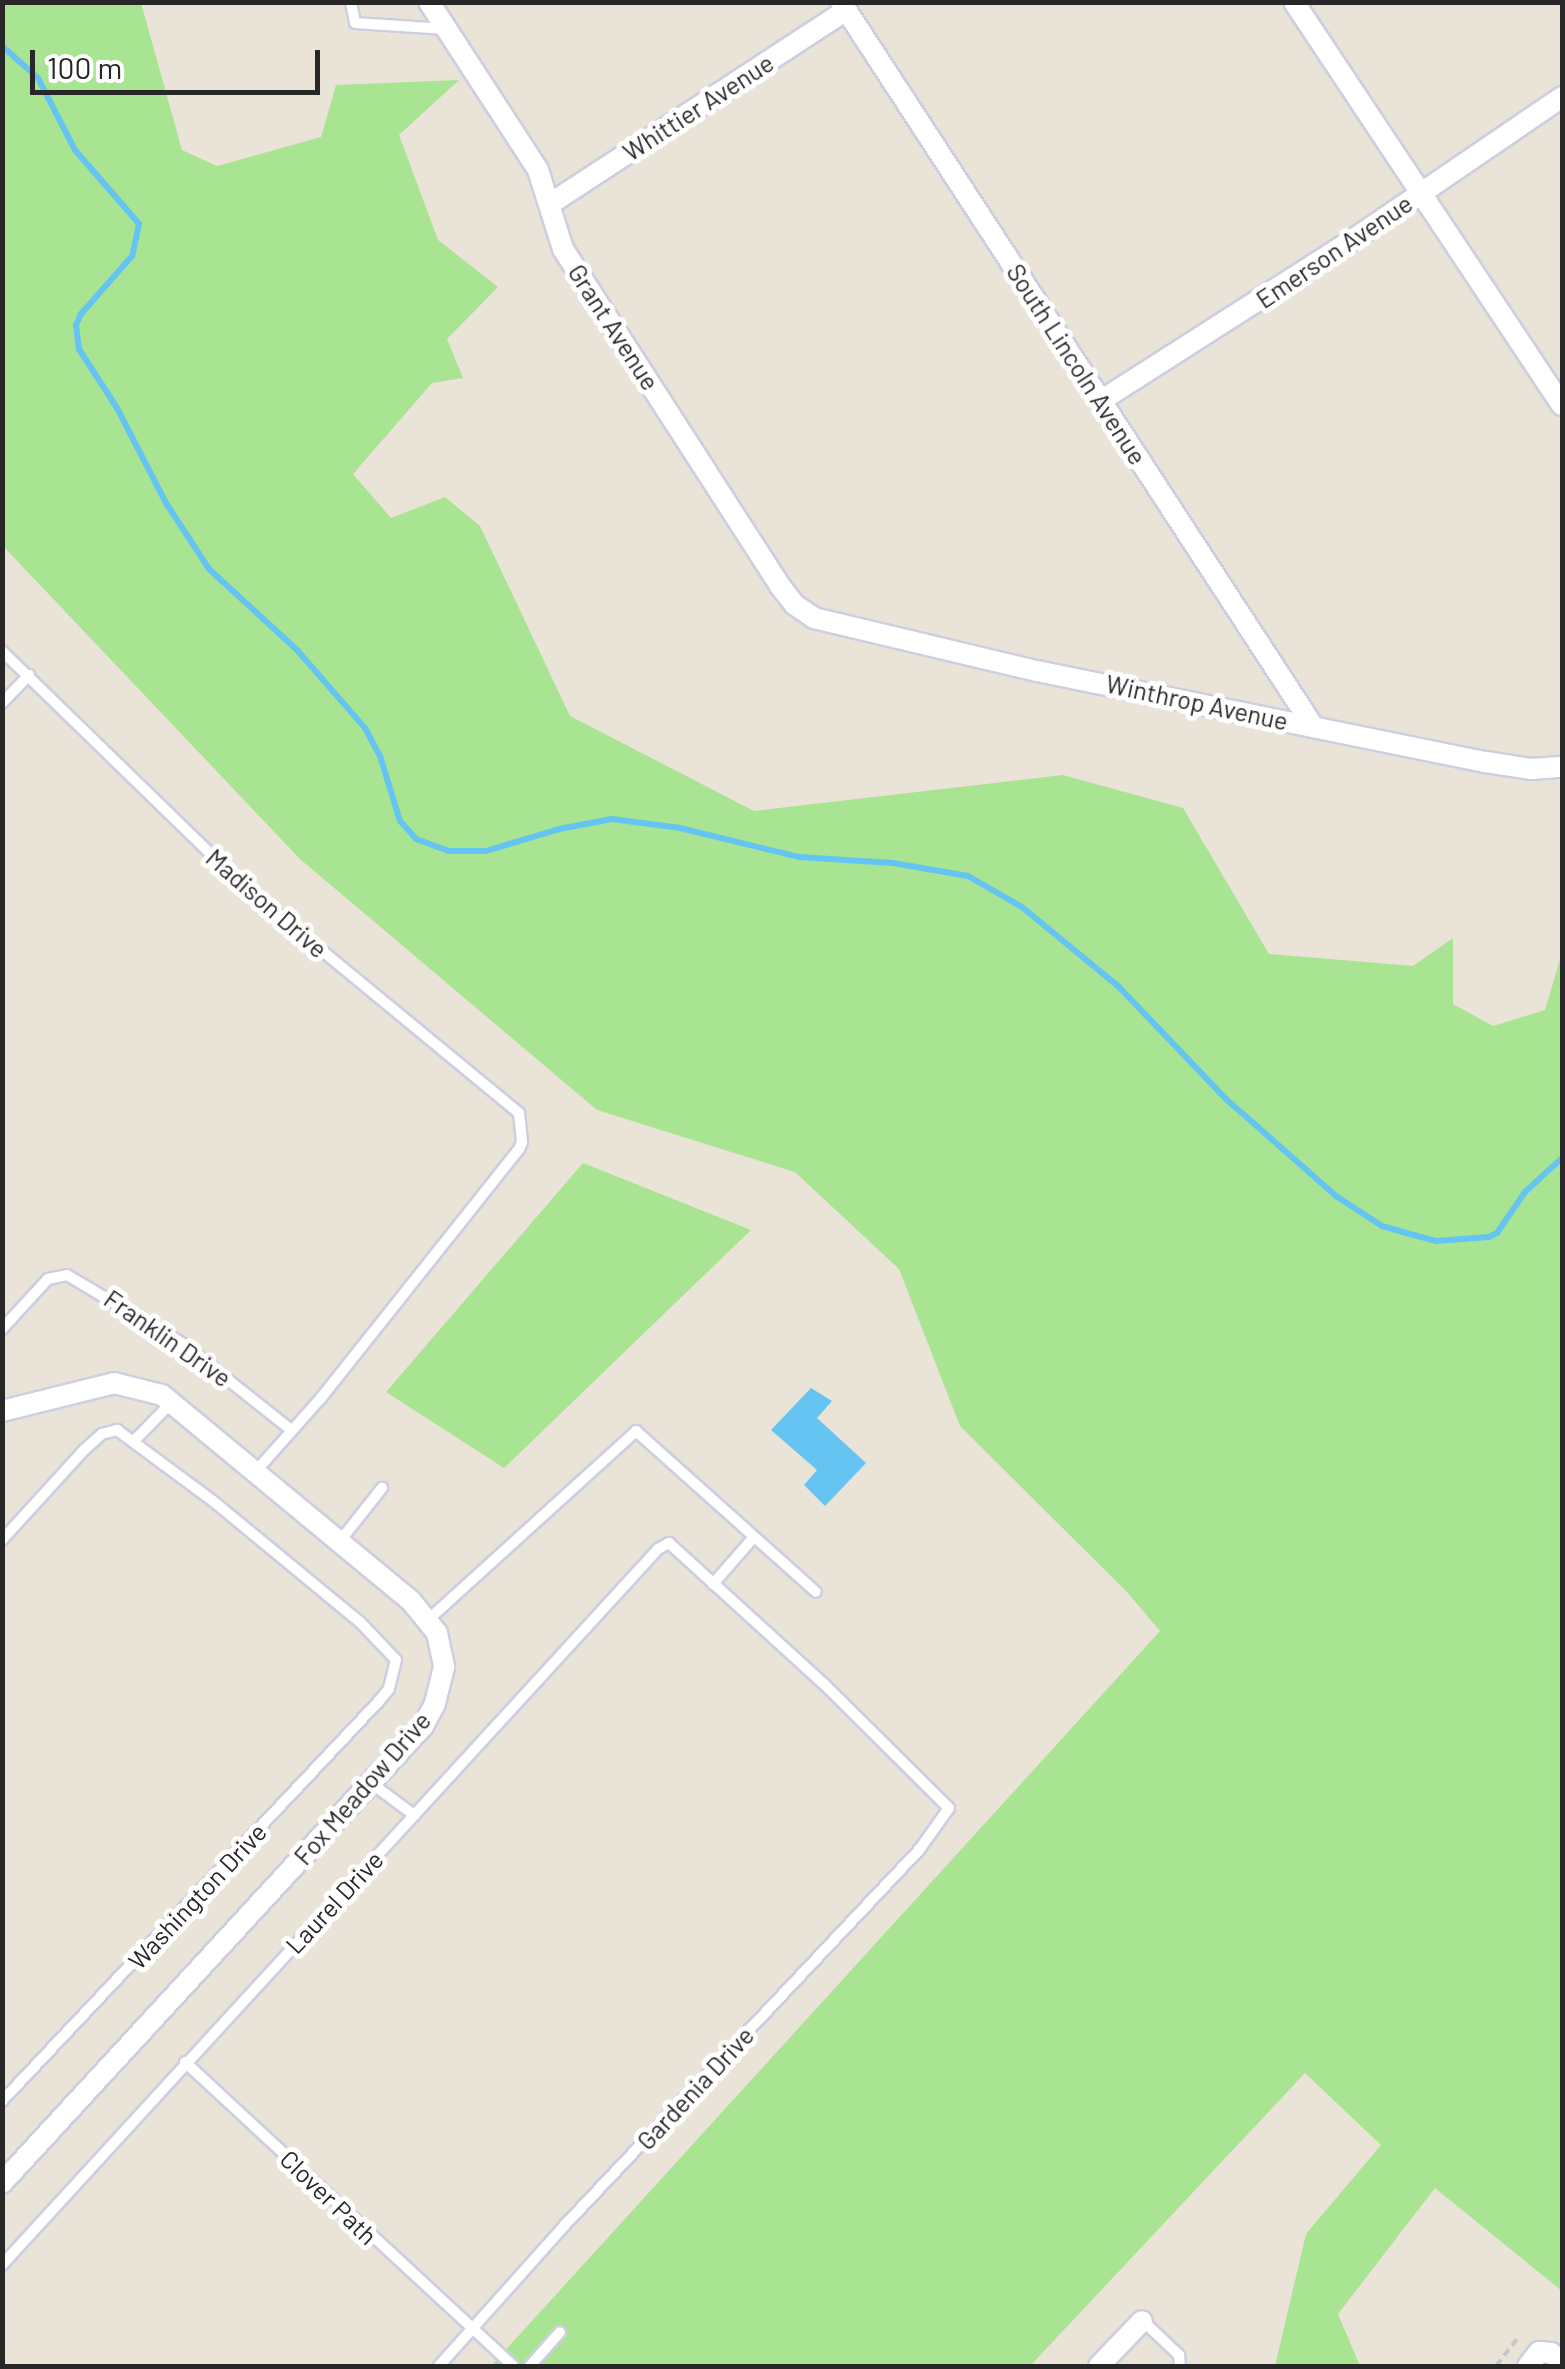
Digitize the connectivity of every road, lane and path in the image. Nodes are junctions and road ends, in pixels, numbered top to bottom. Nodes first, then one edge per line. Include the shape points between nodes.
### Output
1 (351, 2) edge
2 (430, 2) edge
3 (1294, 2) edge
4 (843, 6) edge
5 (446, 30) junction
6 (1562, 97) edge
7 (1422, 192) junction
8 (550, 204) junction
9 (1102, 400) junction
10 (1562, 404) edge
11 (833, 626) joint
12 (2, 651) edge
13 (28, 675) junction
14 (2, 703) edge
15 (1313, 726) junction
16 (1562, 767) edge
17 (2, 1329) edge
18 (172, 1402) junction
19 (2, 1411) edge
20 (291, 1430) junction
21 (134, 1441) junction
22 (256, 1471) junction
23 (382, 1488) dead end
24 (754, 1536) junction
25 (2, 1540) edge
26 (340, 1542) junction
27 (714, 1584) junction
28 (816, 1592) dead end
29 (429, 1619) junction
30 (371, 1783) junction
31 (414, 1815) junction
32 (185, 2062) junction
33 (2, 2101) edge
34 (4, 2180) edge
35 (2, 2265) edge
36 (1142, 2320) joint
37 (472, 2332) junction
38 (560, 2332) dead end
39 (1519, 2337) dead end
40 (1562, 2362) edge
41 (439, 2366) edge
42 (514, 2366) edge
43 (530, 2366) edge
44 (1098, 2366) edge
45 (1180, 2366) edge
46 (1496, 2366) edge
47 (1528, 2366) edge

1 - 5 lane via 355,23
2 - 5 street, Grant Avenue
3 - 7 street
4 - 8 street, Whittier Avenue
4 - 9 street, South Lincoln Avenue
5 - 8 street, Grant Avenue via 538,170
6 - 7 street, Emerson Avenue
7 - 9 street, Emerson Avenue
7 - 10 street
8 - 11 street, Grant Avenue via 562,249 780,586 795,605
9 - 15 street, South Lincoln Avenue
11 - 15 street, Winthrop Avenue
12 - 13 lane, Madison Drive
13 - 14 lane
13 - 20 lane, Madison Drive via 246,888 519,1112 518,1149
15 - 16 street, Winthrop Avenue via 1509,766
17 - 20 lane, Franklin Drive via 48,1279 67,1275 204,1359
18 - 19 street via 141,1386 114,1383
18 - 21 lane
18 - 22 street
20 - 22 lane
21 - 25 lane via 118,1430 102,1434
21 - 33 lane, Washington Drive via 396,1660 388,1689
22 - 26 street
23 - 26 lane
24 - 27 lane
24 - 28 lane
24 - 29 lane via 636,1431
26 - 29 street
27 - 31 lane, Laurel Drive via 669,1543 658,1549
27 - 37 lane, Gardenia Drive via 948,1808 919,1850
29 - 30 street, Fox Meadow Drive via 444,1667 435,1704
30 - 31 lane
30 - 34 street, Fox Meadow Drive
31 - 32 lane, Laurel Drive
32 - 35 lane, Laurel Drive
32 - 37 lane, Clover Path
36 - 44 street
36 - 45 lane via 1179,2355
37 - 41 lane, Gardenia Drive
37 - 42 lane, Clover Path
38 - 43 lane
39 - 46 path
40 - 47 street via 1539,2352

